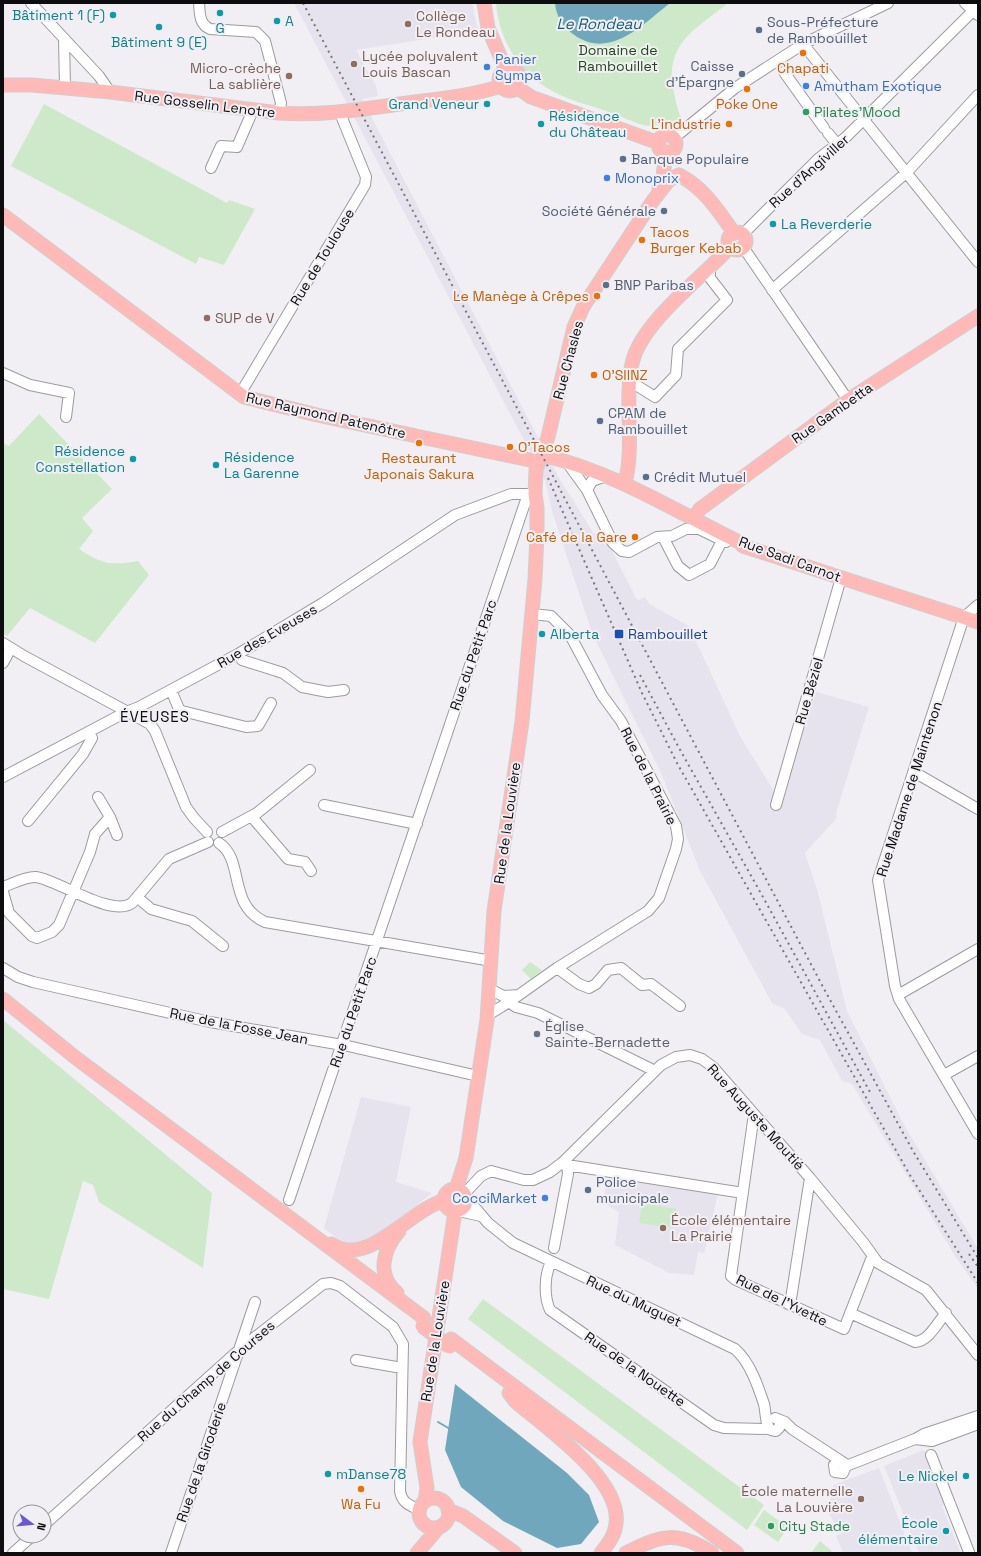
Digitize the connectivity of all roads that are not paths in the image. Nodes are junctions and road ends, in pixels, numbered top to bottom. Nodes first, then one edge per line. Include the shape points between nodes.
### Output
1 (32, 3) edge
2 (199, 3) edge
3 (484, 3) edge
4 (888, 3) edge
5 (965, 3) edge
6 (976, 11) edge
7 (64, 39) junction
8 (803, 44) junction
9 (780, 67) junction
10 (506, 70) junction
11 (3, 85) edge
12 (501, 86) junction
13 (65, 88) junction
14 (518, 88) junction
15 (110, 92) junction
16 (978, 95) edge
17 (253, 110) junction
18 (279, 113) junction
19 (340, 113) junction
20 (864, 121) junction
21 (675, 137) joint
22 (837, 144) junction
23 (664, 149) junction
24 (211, 168) dead end
25 (907, 172) junction
26 (678, 175) junction
27 (652, 202) junction
28 (3, 215) edge
29 (738, 240) junction
30 (978, 262) edge
31 (710, 268) junction
32 (772, 290) junction
33 (978, 316) edge
34 (3, 373) edge
35 (630, 384) junction
36 (240, 394) junction
37 (848, 400) junction
38 (66, 417) dead end
39 (548, 437) junction
40 (540, 459) junction
41 (566, 461) junction
42 (606, 476) junction
43 (625, 483) junction
44 (587, 490) junction
45 (529, 497) junction
46 (679, 512) junction
47 (697, 523) junction
48 (686, 529) junction
49 (711, 535) junction
50 (663, 537) junction
51 (731, 541) junction
52 (715, 556) junction
53 (841, 578) junction
54 (978, 605) edge
55 (532, 614) junction
56 (964, 617) junction
57 (978, 622) edge
58 (7, 645) edge
59 (238, 654) junction
60 (3, 663) edge
61 (171, 690) junction
62 (344, 690) dead end
63 (271, 703) dead end
64 (126, 712) junction
65 (88, 732) junction
66 (310, 770) dead end
67 (914, 772) junction
68 (3, 777) edge
69 (98, 797) dead end
70 (776, 804) dead end
71 (324, 805) dead end
72 (978, 809) edge
73 (110, 817) junction
74 (252, 817) junction
75 (28, 821) dead end
76 (417, 824) junction
77 (222, 832) junction
78 (117, 835) dead end
79 (208, 837) junction
80 (219, 843) junction
81 (311, 871) dead end
82 (3, 887) edge
83 (3, 892) edge
84 (74, 892) junction
85 (137, 897) junction
86 (377, 942) junction
87 (223, 946) dead end
88 (978, 949) edge
89 (492, 961) junction
90 (3, 968) edge
91 (557, 968) junction
92 (490, 989) junction
93 (518, 995) junction
94 (898, 995) junction
95 (3, 999) edge
96 (509, 1002) junction
97 (680, 1006) dead end
98 (3, 1011) edge
99 (488, 1015) junction
100 (342, 1045) junction
101 (978, 1056) edge
102 (653, 1073) junction
103 (944, 1075) junction
104 (478, 1076) junction
105 (754, 1114) junction
106 (978, 1134) edge
107 (565, 1164) junction
108 (810, 1178) junction
109 (743, 1193) junction
110 (462, 1194) junction
111 (289, 1200) dead end
112 (443, 1202) junction
113 (457, 1212) junction
114 (481, 1216) junction
115 (410, 1219) junction
116 (307, 1230) junction
117 (554, 1248) dead end
118 (872, 1256) junction
119 (551, 1262) junction
120 (255, 1302) dead end
121 (790, 1305) junction
122 (408, 1307) junction
123 (850, 1313) junction
124 (946, 1313) junction
125 (423, 1322) junction
126 (450, 1343) junction
127 (240, 1348) junction
128 (978, 1354) edge
129 (356, 1360) dead end
130 (402, 1368) junction
131 (509, 1393) junction
132 (978, 1416) edge
133 (774, 1424) junction
134 (978, 1424) edge
135 (915, 1439) junction
136 (931, 1455) dead end
137 (425, 1470) junction
138 (440, 1499) junction
139 (422, 1505) junction
140 (52, 1518) edge
141 (444, 1520) junction
142 (423, 1523) junction
143 (23, 1544) edge
144 (417, 1552) edge
145 (969, 1552) dead end
146 (13, 1553) edge
147 (171, 1553) edge
148 (515, 1553) edge
149 (601, 1553) edge
150 (626, 1553) edge
151 (712, 1553) edge
152 (725, 1553) edge
153 (737, 1553) edge

1 - 7 street
2 - 18 street via 204,26 210,29 256,32 261,35 265,41 281,104
3 - 10 main road via 488,28
4 - 8 street
5 - 6 street
6 - 20 street, Rue d'Angiviller
7 - 13 street
7 - 15 street via 99,76
8 - 9 street
8 - 20 street
9 - 21 street via 735,88
9 - 22 street
10 - 12 main road via 501,75
10 - 14 main road via 513,70 519,74 521,81
11 - 13 main road, Rue Gosselin Lenotre
12 - 14 main road via 509,91
12 - 19 main road, Rue Gosselin Lenotre
13 - 15 main road, Rue Gosselin Lenotre
14 - 23 main road via 531,96
15 - 17 main road, Rue Gosselin Lenotre
16 - 25 street
17 - 18 main road, Rue Gosselin Lenotre
17 - 24 street via 237,146 221,146
18 - 19 main road, Rue Gosselin Lenotre
19 - 36 street, Rue de Toulouse via 366,177 365,185
20 - 22 street, Rue d'Angiviller
20 - 25 street
21 - 23 main road via 676,147
22 - 29 street, Rue d'Angiviller via 818,159
23 - 26 main road
23 - 27 main road via 663,177
25 - 30 street
25 - 32 street
26 - 27 main road via 669,180
26 - 29 main road via 703,191
27 - 39 main road, Rue Chasles via 578,318
28 - 36 main road, Rue Raymond Patenôtre
29 - 31 main road, Rue d'Angiviller
29 - 32 street
31 - 35 main road, Rue d'Angiviller via 648,331 635,353
31 - 35 street via 710,278 727,300 678,349 676,375 655,397
32 - 37 street
33 - 37 main road, Rue Gambetta
34 - 38 street via 30,385 69,393
35 - 43 main road, Rue d'Angiviller via 630,453
36 - 40 main road, Rue Raymond Patenôtre via 253,400 317,415
37 - 47 main road, Rue Gambetta via 700,509
39 - 40 main road, Rue Chasles
39 - 41 main road
40 - 41 main road, Rue Sadi Carnot
40 - 45 main road, Rue de la Louvière
41 - 42 main road, Rue Sadi Carnot
41 - 44 street
42 - 43 main road, Rue Sadi Carnot
42 - 44 street via 592,481
43 - 46 main road, Rue Sadi Carnot
44 - 50 street via 618,549 629,552 657,537
45 - 55 main road, Rue de la Louvière via 537,534
45 - 59 street, Rue des Eveuses via 511,494 455,515 324,603
45 - 76 street, Rue du Petit Parc
46 - 47 main road, Rue Sadi Carnot
46 - 48 street via 685,520
47 - 48 street
47 - 49 street
47 - 51 main road, Rue Sadi Carnot
48 - 50 street via 672,536
49 - 51 street
49 - 52 street
50 - 52 street via 678,566 689,575 706,567
51 - 52 street
51 - 53 main road, Rue Sadi Carnot
53 - 56 main road, Rue Sadi Carnot
53 - 70 street, Rue Béziel
54 - 56 street
55 - 89 main road, Rue de la Louvière via 522,722 494,911
55 - 91 street, Rue de la Prairie via 551,616 570,635 659,792 676,826 678,839 656,904
56 - 57 main road, Rue Sadi Carnot
56 - 67 street, Rue Madame de Maintenon
58 - 60 street
58 - 64 street
59 - 61 street, Rue des Eveuses
59 - 62 street via 242,660 283,673 302,687 328,692
61 - 63 street via 182,711 246,727 258,726
61 - 64 street, Rue des Eveuses via 139,708
64 - 65 street, Rue des Eveuses
64 - 79 street via 147,721 153,727 186,808
65 - 68 street, Rue des Eveuses
65 - 75 street via 92,738 83,754
66 - 74 street
67 - 72 street
67 - 94 street, Rue Madame de Maintenon via 878,880
69 - 73 street
71 - 76 street
73 - 78 street
73 - 84 street via 95,834
74 - 77 street
74 - 81 street via 288,859 305,862
76 - 86 street, Rue du Petit Parc
77 - 79 street via 211,828
77 - 80 street
79 - 80 street via 214,844
79 - 85 street via 169,859
80 - 86 street via 230,856 244,903 261,920
82 - 84 street via 36,877
83 - 84 street via 9,913 37,938 52,932 59,925
84 - 85 street via 122,907
85 - 87 street via 151,909 192,921
86 - 89 street
86 - 100 street, Rue du Petit Parc
88 - 94 street
89 - 92 main road, Rue de la Louvière
90 - 100 street, Rue de la Fosse Jean via 18,978 33,982 210,1022
91 - 93 street, Rue de la Prairie
91 - 97 street via 589,988 608,970 621,968 642,985 651,984
92 - 93 street via 503,996
92 - 99 main road, Rue de la Louvière
93 - 96 street, Rue de la Prairie
94 - 103 street, Rue Madame de Maintenon
95 - 116 main road via 70,1053
96 - 99 street, Rue de la Prairie
96 - 102 street via 538,1014
98 - 125 main road via 101,1087
99 - 104 main road, Rue de la Louvière
100 - 104 street, Rue de la Fosse Jean
100 - 111 street, Rue du Petit Parc
101 - 103 street
102 - 105 street, Rue Auguste Moutié via 676,1057 690,1055 702,1059 713,1067
102 - 107 street, Rue Auguste Moutié
103 - 106 street, Rue Madame de Maintenon
104 - 110 main road, Rue de la Louvière
105 - 108 street, Rue Auguste Moutié
105 - 109 street, Rue de l'Yvette
107 - 109 street
107 - 110 street, Rue Auguste Moutié via 533,1180 491,1171 481,1176
107 - 117 street via 568,1174
108 - 118 street, Rue Auguste Moutié
108 - 121 street
109 - 121 street, Rue de l'Yvette via 731,1276
110 - 112 main road via 446,1192
110 - 113 main road via 464,1207
110 - 114 street, Rue du Muguet
112 - 113 main road via 446,1208
112 - 115 main road via 432,1204
113 - 114 street, Rue du Muguet
113 - 137 main road, Rue de la Louvière via 422,1417 420,1442
114 - 119 street, Rue du Muguet via 513,1243
115 - 116 main road via 375,1244 349,1251 335,1247
115 - 122 main road via 389,1244 384,1265 385,1276 390,1286
116 - 122 main road
118 - 123 street, Rue de l'Yvette
118 - 124 street, Rue Auguste Moutié via 881,1266 926,1290
119 - 133 street, Rue du Muguet via 735,1349 748,1366
119 - 133 street, Rue de la Nouette via 546,1290 546,1301 550,1310 714,1425 724,1428
120 - 127 street, Rue de la Giroderie
121 - 123 street, Rue de l'Yvette via 844,1329
122 - 125 main road
123 - 124 street via 915,1342 927,1336
124 - 128 street, Rue Auguste Moutié
125 - 126 main road, bridge
126 - 131 main road
126 - 153 main road
127 - 130 street, Rue du Champ de Courses via 323,1284 330,1283 340,1286 393,1327 403,1344
127 - 140 street, Rue du Champ de Courses
127 - 147 street, Rue de la Giroderie
129 - 130 street
130 - 139 street, Rue du Champ de Courses via 401,1499 407,1504
131 - 149 main road via 515,1401 578,1454 606,1485 613,1497 616,1524 611,1540
131 - 152 main road
132 - 135 street
133 - 135 street via 792,1428 840,1464
134 - 135 street via 932,1441
136 - 145 street
137 - 138 main road, Rue de la Louvière
137 - 139 main road, Rue de la Louvière via 427,1488
138 - 139 main road via 432,1498
138 - 141 main road via 445,1504
139 - 142 main road via 419,1517
141 - 142 main road via 430,1528
141 - 144 main road
141 - 148 main road via 462,1516
142 - 144 main road via 423,1534
143 - 146 street
150 - 151 main road via 661,1537 689,1540

